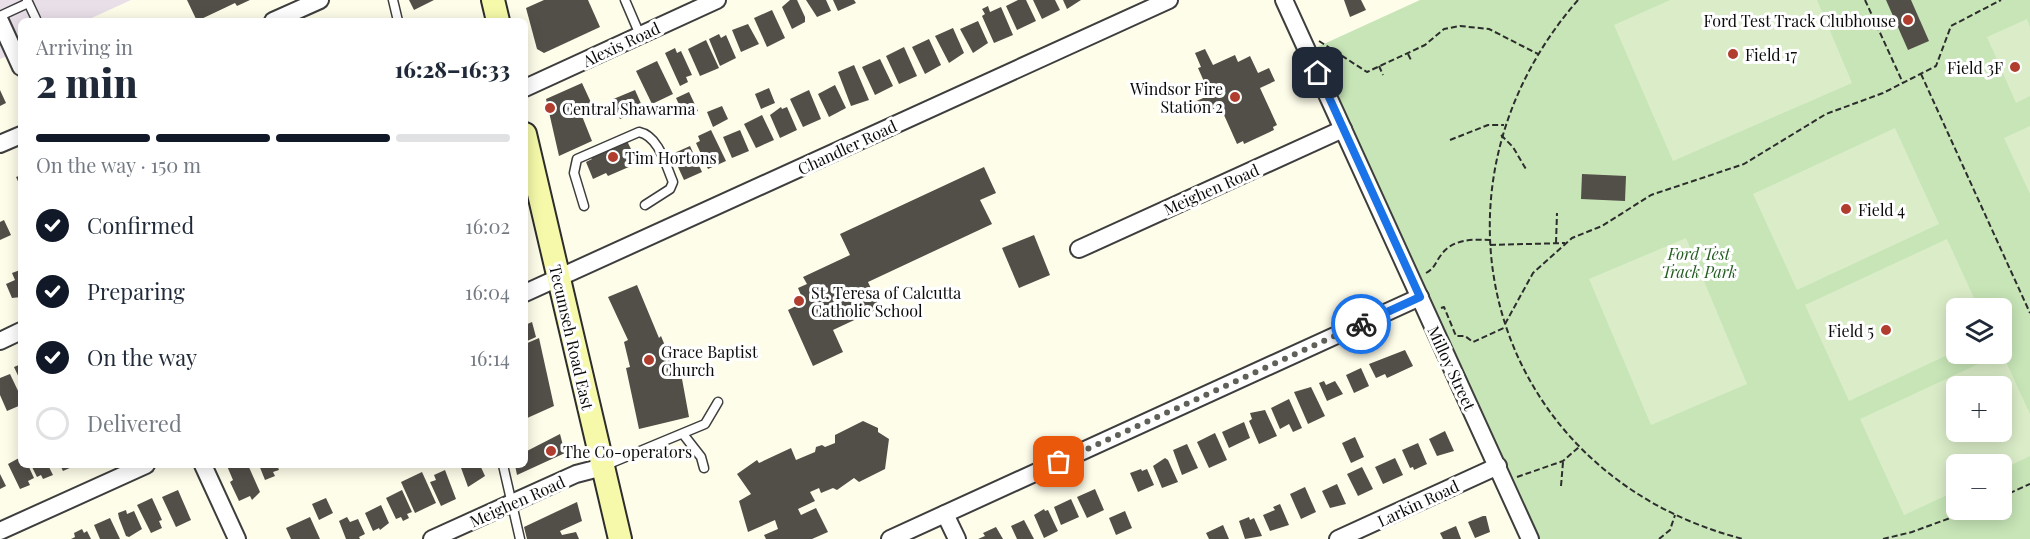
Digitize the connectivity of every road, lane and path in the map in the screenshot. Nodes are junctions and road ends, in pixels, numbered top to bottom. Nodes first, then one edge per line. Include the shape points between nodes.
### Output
1 (320, 0) edge
2 (393, 0) edge
3 (493, 0) edge
4 (626, 0) edge
5 (717, 0) edge
6 (1169, 0) edge
7 (1284, 0) edge
8 (1578, 0) edge
9 (1865, 0) edge
10 (2001, 0) edge
11 (28, 2) edge
12 (298, 4) edge
13 (0, 16) edge
14 (36, 18) edge
15 (277, 18) edge
16 (397, 18) edge
17 (497, 18) edge
18 (0, 21) edge
19 (640, 35) junction
20 (1314, 39) dead end
21 (1407, 53) junction
22 (1538, 54) junction
23 (18, 60) edge
24 (1412, 62) dead end
25 (1379, 66) junction
26 (1921, 74) junction
27 (1383, 75) dead end
28 (1903, 83) junction
29 (528, 87) edge
30 (1504, 125) junction
31 (1343, 129) junction
32 (1502, 135) junction
33 (18, 136) edge
34 (1450, 140) dead end
35 (0, 144) edge
36 (528, 147) edge
37 (1527, 171) dead end
38 (645, 205) dead end
39 (584, 206) dead end
40 (1557, 213) dead end
41 (1490, 240) junction
42 (1556, 243) junction
43 (1566, 243) junction
44 (1490, 245) junction
45 (1079, 249) dead end
46 (1421, 276) dead end
47 (558, 279) junction
48 (528, 292) edge
49 (1420, 297) junction
50 (1437, 310) dead end
51 (2030, 313) edge
52 (1506, 325) junction
53 (18, 332) edge
54 (0, 340) edge
55 (718, 402) dead end
56 (683, 434) junction
57 (1579, 447) junction
58 (1563, 461) junction
59 (1498, 466) junction
60 (603, 467) junction
61 (139, 468) edge
62 (204, 468) edge
63 (504, 468) edge
64 (704, 468) dead end
65 (1513, 478) dead end
66 (2030, 484) edge
67 (1561, 486) dead end
68 (2012, 492) edge
69 (512, 503) junction
70 (945, 514) junction
71 (1675, 515) junction
72 (1946, 520) edge
73 (0, 531) edge
74 (237, 539) edge
75 (432, 539) edge
76 (520, 539) edge
77 (619, 539) edge
78 (890, 539) edge
79 (957, 539) edge
80 (1338, 539) edge
81 (1530, 539) edge
82 (1659, 539) edge
83 (1743, 539) edge
84 (1883, 539) edge

1 - 12 street
2 - 16 lane
3 - 17 main road
4 - 19 lane
5 - 19 street, Alexis Road
6 - 47 street, Chandler Road
7 - 31 street, Milloy Street
8 - 22 path
9 - 28 path
10 - 26 path via 1952,26 1936,66
11 - 13 lane
11 - 14 lane
12 - 15 street
18 - 23 street
19 - 29 street, Alexis Road
20 - 25 path via 1367,72
21 - 22 path via 1425,45 1444,29 1460,26 1489,29
21 - 24 path
21 - 25 path
22 - 30 path
25 - 27 path
26 - 28 path
26 - 51 path
28 - 43 path via 1826,114 1744,164 1651,195
30 - 32 path
30 - 34 path via 1488,125
31 - 45 street, Meighen Road
31 - 49 street, Milloy Street
32 - 37 path
32 - 41 path via 1495,156 1489,207
33 - 35 street
36 - 47 main road, Tecumseh Road East
38 - 39 lane via 670,189 673,182 655,142 639,132 577,159 574,173
40 - 42 path
41 - 44 path
41 - 46 path via 1471,239 1449,247 1434,269
42 - 43 path
42 - 44 path
43 - 52 path via 1533,273
44 - 52 path
47 - 48 street, Chandler Road
47 - 60 main road, Tecumseh Road East
49 - 59 street, Milloy Street
49 - 70 street
50 - 52 path via 1444,307 1456,336 1473,342
52 - 57 path via 1518,360 1544,405
53 - 54 street
55 - 56 lane via 705,424
56 - 60 lane
56 - 64 lane via 701,457
57 - 58 path
57 - 71 path via 1618,482
58 - 65 path
58 - 67 path
59 - 80 street, Larkin Road
59 - 81 street, Milloy Street
60 - 69 street, Meighen Road via 576,474
60 - 77 main road, Tecumseh Road East
61 - 73 street
62 - 74 street
63 - 69 lane
66 - 68 path
69 - 75 street, Meighen Road
69 - 76 lane
70 - 78 street
70 - 79 street
71 - 82 path via 1670,530
71 - 83 path
72 - 84 path

